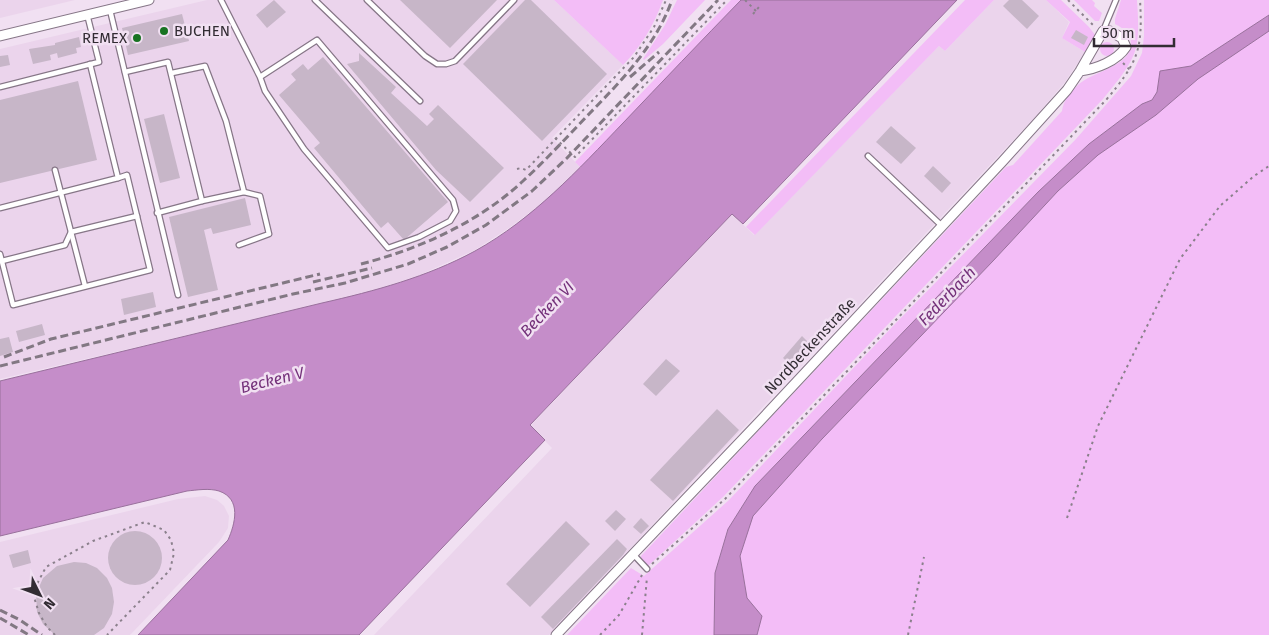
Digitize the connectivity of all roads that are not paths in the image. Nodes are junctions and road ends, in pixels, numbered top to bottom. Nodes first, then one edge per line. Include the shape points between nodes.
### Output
1 (149, 0) edge
2 (221, 0) edge
3 (315, 0) edge
4 (367, 0) edge
5 (514, 0) edge
6 (1116, 0) edge
7 (109, 9) junction
8 (87, 14) junction
9 (1103, 31) junction
10 (0, 36) edge
11 (90, 64) junction
12 (1080, 71) junction
13 (125, 72) junction
14 (172, 73) junction
15 (260, 78) junction
16 (0, 87) edge
17 (420, 101) dead end
18 (868, 156) dead end
19 (55, 170) dead end
20 (118, 178) junction
21 (61, 192) junction
22 (244, 192) junction
23 (202, 201) junction
24 (0, 208) edge
25 (158, 213) junction
26 (137, 216) junction
27 (942, 226) junction
28 (71, 232) junction
29 (239, 245) dead end
30 (0, 254) edge
31 (2, 261) junction
32 (85, 286) junction
33 (178, 295) dead end
34 (633, 554) junction
35 (647, 569) road end
36 (556, 635) edge

1 - 7 street
2 - 15 lane
3 - 17 lane
4 - 5 lane via 425,56 436,64 446,64 455,61
6 - 9 lane, Nordbeckenstraße
7 - 8 street
7 - 13 lane
8 - 10 street
8 - 11 lane via 99,62
9 - 12 street, Nordbeckenstraße
9 - 12 street via 1116,33 1126,47 1116,58
11 - 16 lane
11 - 20 lane
12 - 27 street, Nordbeckenstraße via 1067,90
13 - 14 lane via 168,62
13 - 25 lane
14 - 22 lane via 205,66 226,120
14 - 23 lane
15 - 15 lane via 265,91 304,148 388,248 450,221 456,211 453,200 317,40
18 - 27 lane
19 - 21 lane
20 - 21 lane
20 - 26 lane via 127,175
21 - 24 lane
21 - 28 lane
22 - 23 lane
22 - 29 lane via 260,196 269,234
23 - 25 lane
25 - 33 lane
26 - 28 lane
26 - 32 lane via 150,270
27 - 34 street, Nordbeckenstraße
28 - 31 lane via 65,245
28 - 32 lane
30 - 31 lane
31 - 32 lane via 13,305
34 - 35 lane
34 - 36 street, Nordbeckenstraße

